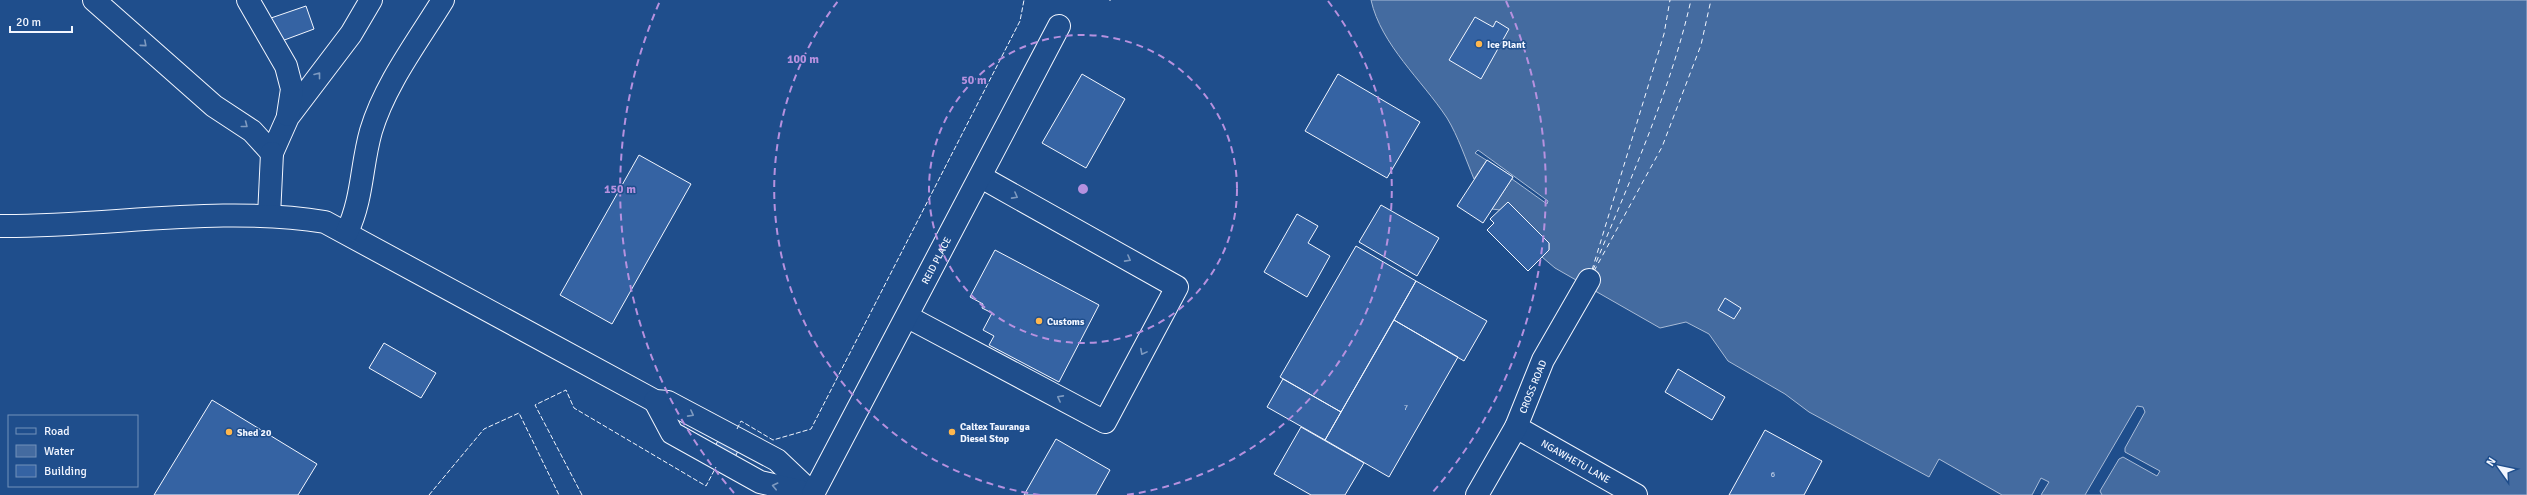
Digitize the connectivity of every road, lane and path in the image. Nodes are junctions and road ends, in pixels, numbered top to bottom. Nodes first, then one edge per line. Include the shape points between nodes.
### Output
1 (94, 0) edge
2 (248, 0) edge
3 (371, 0) edge
4 (443, 0) edge
5 (1059, 26) dead end
6 (288, 117) junction
7 (272, 153) junction
8 (981, 177) junction
9 (269, 216) junction
10 (0, 226) edge
11 (347, 232) junction
12 (1583, 277) dead end
13 (908, 317) junction
14 (1516, 427) junction
15 (813, 495) edge
16 (1477, 495) edge
17 (1636, 495) edge

1 -> 7 street via 214,106 252,131
2 - 6 street via 286,66 292,89
6 -> 3 street via 351,34
4 - 11 street via 399,72 374,124 356,212
5 - 8 street, REID PLACE
6 - 7 street
7 - 9 street
8 - 13 street, REID PLACE
8 -> 13 street via 1178,287 1105,422
9 - 10 street
9 - 11 street via 325,222
11 - 15 street via 655,402 668,402 777,460
12 - 14 street, CROSS ROAD via 1543,360
13 - 15 street, REID PLACE
14 - 16 street, CROSS ROAD
14 - 17 street, NGAWHETU LANE

